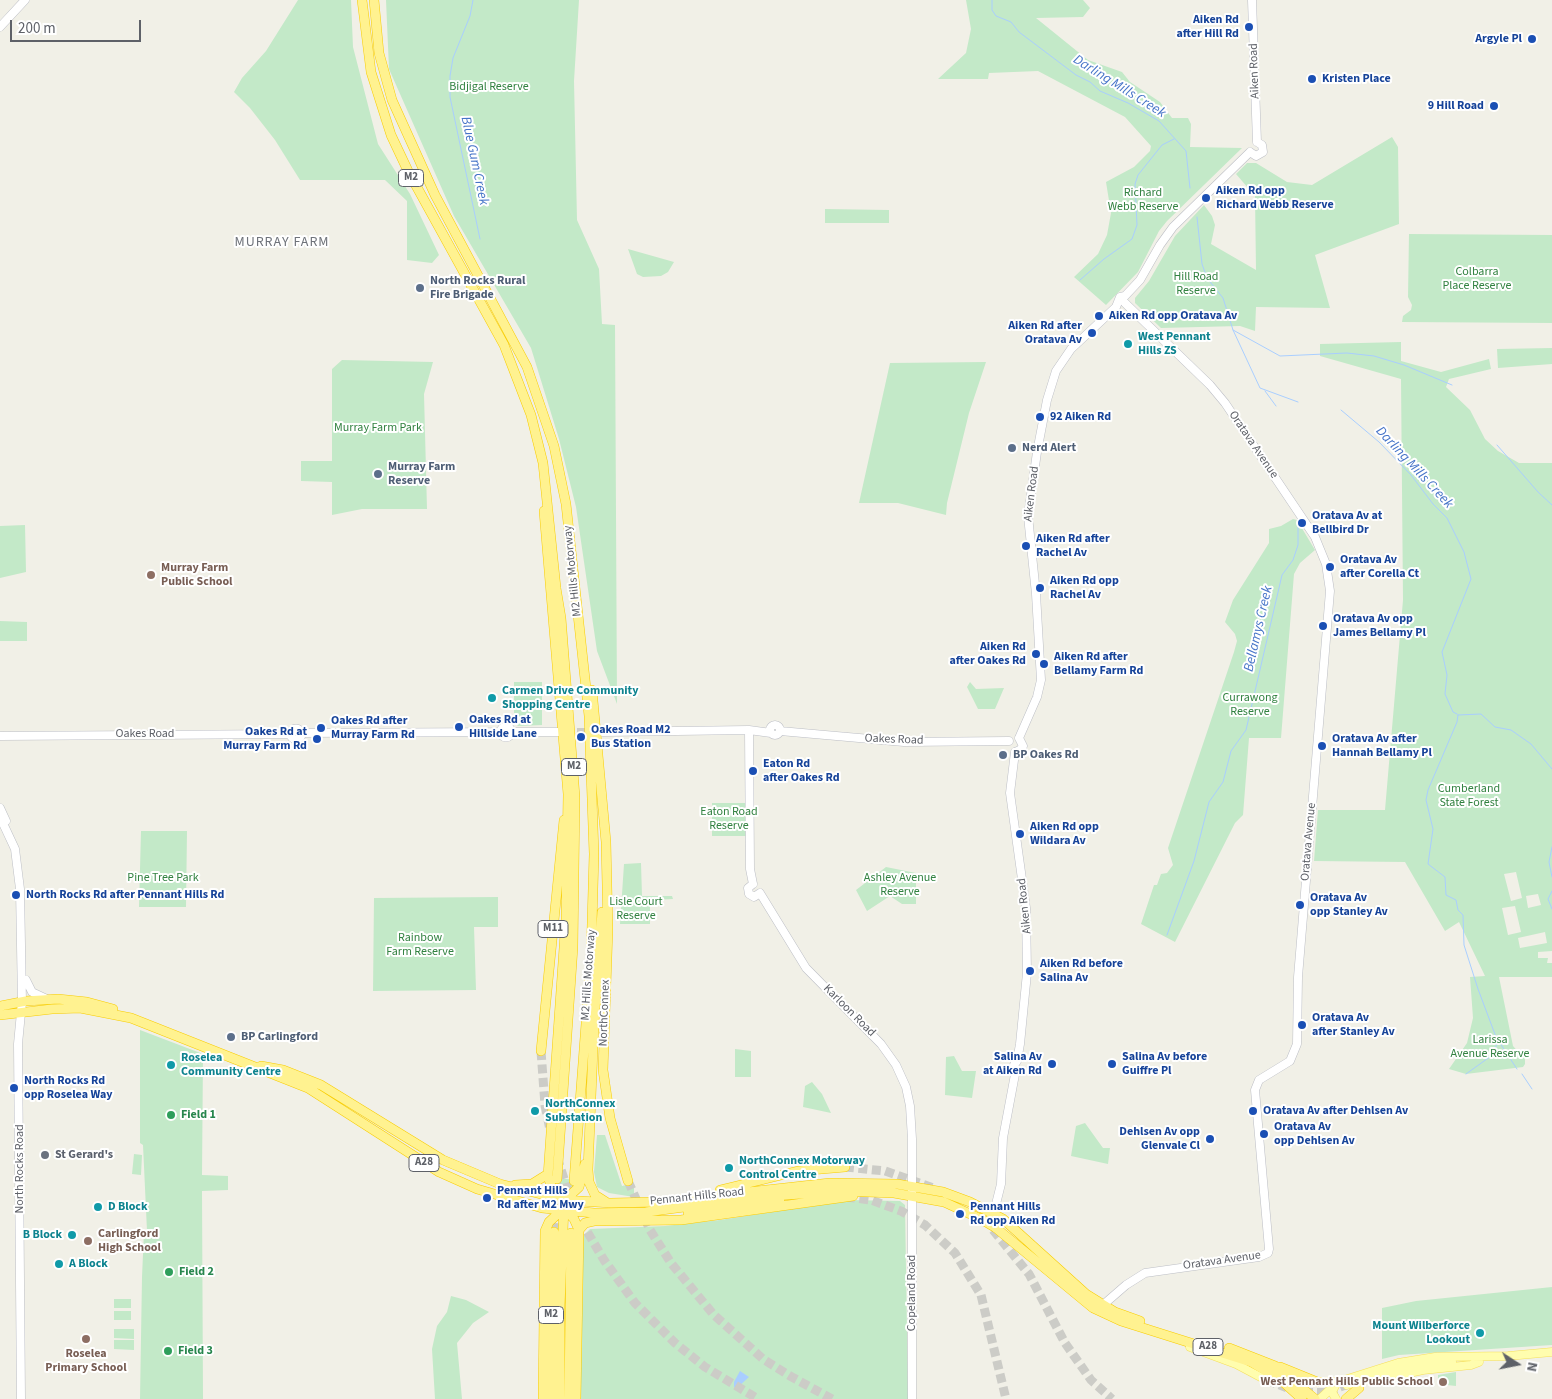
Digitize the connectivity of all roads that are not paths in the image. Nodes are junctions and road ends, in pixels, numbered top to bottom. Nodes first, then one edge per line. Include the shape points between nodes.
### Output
1 (26, 0) edge
2 (362, 0) edge
3 (374, 0) edge
4 (1252, 0) edge
5 (0, 27) edge
6 (1256, 142) junction
7 (1250, 152) junction
8 (1123, 301) junction
9 (543, 463) junction
10 (569, 529) junction
11 (751, 730) junction
12 (558, 732) tunnel mouth
13 (603, 732) tunnel mouth
14 (0, 736) edge
15 (1020, 738) junction
16 (1009, 741) junction
17 (565, 745) junction
18 (1015, 752) junction
19 (0, 808) edge
20 (0, 817) edge
21 (606, 842) junction
22 (26, 980) junction
23 (47, 999) junction
24 (24, 1001) junction
25 (0, 1006) edge
26 (23, 1012) junction
27 (0, 1015) edge
28 (131, 1018) junction
29 (541, 1051) tunnel mouth
30 (258, 1066) junction
31 (297, 1074) junction
32 (308, 1088) junction
33 (590, 1142) junction
34 (845, 1167) tunnel mouth
35 (548, 1174) junction
36 (557, 1179) tunnel mouth
37 (574, 1180) dead end
38 (628, 1181) tunnel mouth
39 (500, 1184) junction
40 (912, 1191) junction
41 (894, 1193) junction
42 (691, 1199) junction
43 (780, 1202) dead end
44 (611, 1203) junction
45 (538, 1207) junction
46 (564, 1207) junction
47 (994, 1214) junction
48 (662, 1216) junction
49 (601, 1217) junction
50 (638, 1221) junction
51 (996, 1228) junction
52 (554, 1232) tunnel mouth
53 (575, 1232) junction
54 (545, 1238) junction
55 (1103, 1305) junction
56 (1114, 1319) junction
57 (1552, 1352) edge
58 (1479, 1359) junction
59 (1275, 1366) junction
60 (1268, 1381) tunnel mouth
61 (1342, 1384) junction
62 (1359, 1388) joint
63 (21, 1399) edge
64 (543, 1399) edge
65 (560, 1399) edge
66 (576, 1399) edge
67 (912, 1399) edge
68 (1302, 1399) tunnel mouth
69 (1315, 1399) tunnel mouth
70 (1320, 1399) edge
71 (1336, 1399) edge
72 (1344, 1399) edge

1 - 5 street
2 - 9 highway, M2 Hills Motorway / M2 via 376,90 400,155 504,345 525,396
3 - 10 highway, M2 Hills Motorway / M2 via 388,88 416,156 527,367 562,479
4 - 6 street, Aiken Road
6 - 7 street via 1251,145
6 - 7 street via 1262,145 1263,152 1256,156
7 - 8 street, Aiken Road via 1173,227
8 - 15 street, Aiken Road via 1062,359 1048,400 1028,526 1041,680
8 - 55 street, Oratava Avenue via 1210,384 1225,403 1315,537 1326,564 1330,591 1298,977 1297,1044 1290,1061 1259,1080 1255,1090 1268,1253 1259,1258 1145,1273
9 - 17 highway, M2 Hills Motorway / M2 via 547,561
9 - 36 highway, M2 Hills Motorway / M2 via 562,618 575,797 573,947
10 - 21 highway, M2 via 575,548 599,745
10 - 37 highway, M2 Hills Motorway / M2 via 589,716 594,854 591,958
11 - 13 street
11 - 16 street, Oakes Road via 771,730 777,735 780,730 895,741
11 - 40 street, Karloon Road via 750,869 753,884 759,886 760,893 806,968 876,1037 896,1065 908,1097
12 - 14 street, Oakes Road via 512,732 507,737 501,732 301,733 295,728 290,734
15 - 16 street via 1014,737
15 - 18 street via 1023,746
16 - 18 street via 1009,749
17 - 29 highway, M11 via 565,807
17 - 35 highway, M2 via 569,831 567,896
18 - 47 street, Aiken Road via 1010,793 1028,939 1017,1061 1022,1066 1020,1070 1016,1069 1003,1138
19 - 22 street, North Rocks Road via 22,861
20 - 24 street, North Rocks Road via 14,849 20,878
21 - 33 highway, M2
21 - 38 highway, NorthConnex via 608,929 604,1070 610,1118
22 - 23 street via 32,992
22 - 24 street, North Rocks Road
23 - 24 highway, Pennant Hills Road / A28
23 - 28 highway, Pennant Hills Road / A28 via 87,1002
24 - 25 highway, Pennant Hills Road / A28
24 - 26 street, North Rocks Road
26 - 27 highway, Pennant Hills Road / A28
26 - 28 highway, Pennant Hills Road / A28 via 80,1008
26 - 63 street, North Rocks Road via 19,1059
28 - 30 highway, Pennant Hills Road / A28
30 - 31 highway, Pennant Hills Road / A28
30 - 32 highway, Pennant Hills Road / A28
31 - 32 highway
31 - 39 highway, Pennant Hills Road / A28 via 330,1090 443,1160
32 - 45 highway, Pennant Hills Road / A28 via 439,1172 477,1189
33 - 44 highway via 589,1182 598,1197
33 - 46 highway, M2 via 580,1184
34 - 42 highway via 798,1171
35 - 39 highway via 528,1185
35 - 46 highway via 552,1189
39 - 46 highway, Pennant Hills Road / A28 via 545,1196
40 - 41 highway, Pennant Hills Road / A28
40 - 42 highway, Pennant Hills Road / A28 via 879,1183 830,1183
40 - 47 highway, Pennant Hills Road / A28 via 952,1195
40 - 51 highway, Pennant Hills Road / A28 via 953,1206
40 - 67 street, Copeland Road
41 - 49 highway, Pennant Hills Road / A28 via 805,1193
41 - 50 highway via 681,1220
42 - 44 highway, Pennant Hills Road / A28
43 - 48 highway
44 - 46 highway, Pennant Hills Road / A28 via 581,1202
45 - 46 highway, Pennant Hills Road / A28
45 - 54 highway
46 - 49 highway, Pennant Hills Road / A28
46 - 53 highway
46 - 54 highway via 548,1222
46 - 65 highway
47 - 51 street
47 - 55 highway, Pennant Hills Road / A28 via 1023,1235 1081,1290
48 - 49 highway
48 - 50 highway
49 - 50 highway
49 - 53 highway
51 - 56 highway, Pennant Hills Road / A28 via 1076,1296
52 - 65 highway, M2
53 - 65 highway, M2
53 - 66 highway, M2
54 - 64 highway, M2
55 - 59 highway, Pennant Hills Road / A28 via 1131,1318 1243,1352
56 - 60 main road via 1229,1361
56 - 68 highway, Pennant Hills Road / A28 via 1251,1362 1281,1380
57 - 58 main road
58 - 61 main road via 1435,1357 1409,1361 1365,1372
58 - 62 main road via 1466,1366 1414,1371
59 - 61 highway via 1317,1382
59 - 69 highway, Pennant Hills Road / A28
61 - 70 main road
61 - 71 main road via 1332,1390
62 - 72 highway

